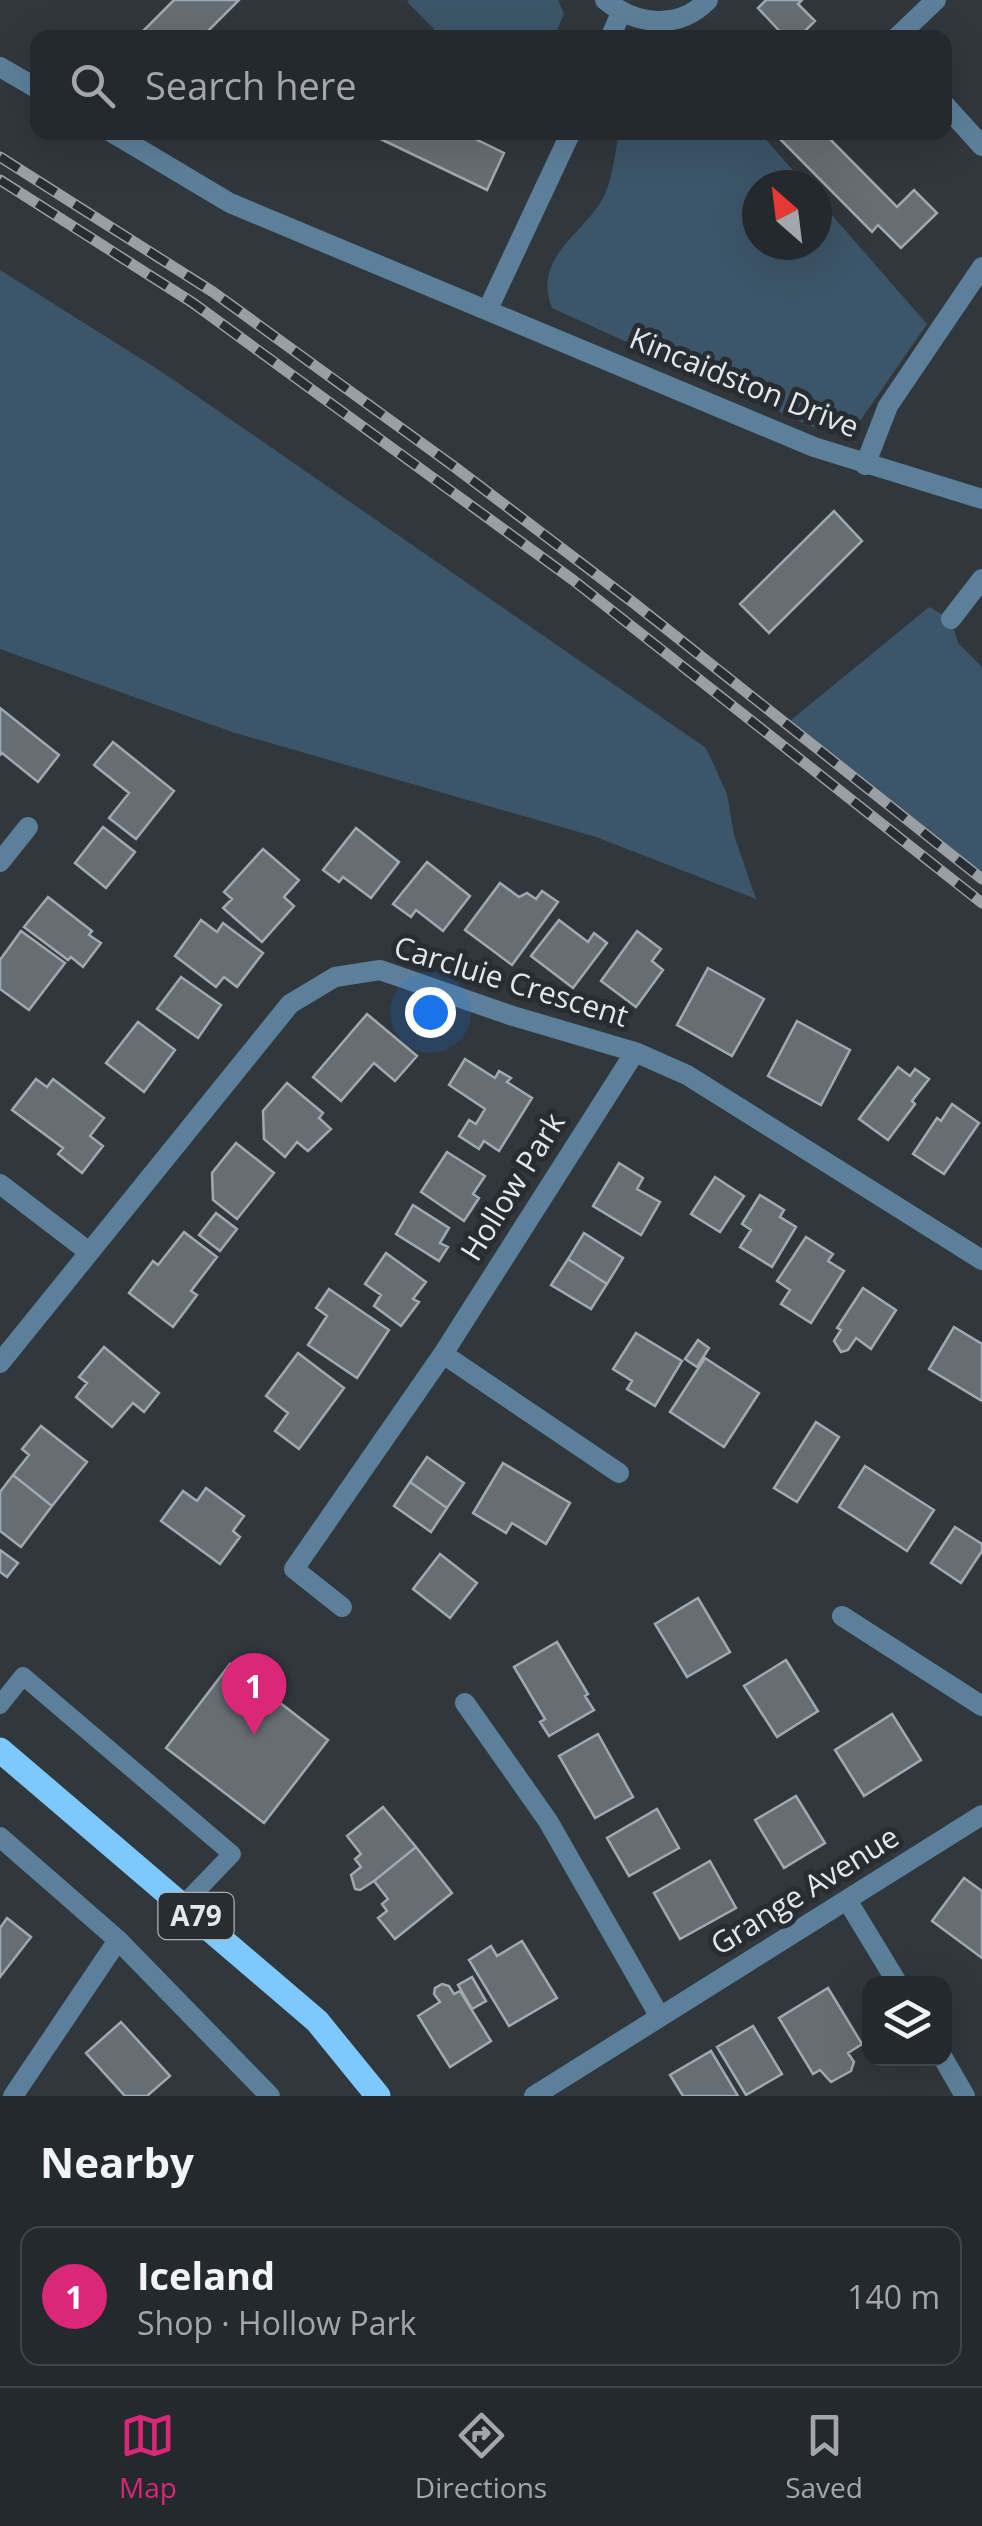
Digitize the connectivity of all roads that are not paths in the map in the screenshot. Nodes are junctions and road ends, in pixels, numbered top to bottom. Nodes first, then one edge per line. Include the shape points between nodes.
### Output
1 (708, 0) edge
2 (936, 0) edge
3 (612, 6) edge
4 (904, 30) edge
5 (0, 67) edge
6 (30, 84) edge
7 (952, 113) edge
8 (124, 140) edge
9 (567, 140) edge
10 (982, 146) edge
11 (982, 267) edge
12 (488, 309) junction
13 (865, 464) junction
14 (982, 500) edge
15 (982, 579) edge
16 (951, 619) dead end
17 (28, 827) dead end
18 (0, 862) edge
19 (634, 1052) junction
20 (0, 1184) edge
21 (89, 1252) junction
22 (982, 1260) edge
23 (443, 1354) junction
24 (0, 1363) edge
25 (620, 1472) dead end
26 (342, 1607) dead end
27 (842, 1616) dead end
28 (465, 1703) dead end
29 (0, 1705) edge
30 (982, 1706) edge
31 (0, 1750) edge
32 (982, 1816) edge
33 (0, 1837) edge
34 (848, 1900) junction
35 (183, 1905) junction
36 (118, 1940) junction
37 (893, 1976) edge
38 (660, 2017) junction
39 (948, 2066) edge
40 (13, 2096) edge
41 (270, 2096) edge
42 (378, 2096) edge
43 (534, 2096) edge
44 (965, 2096) edge

1 - 3 street via 664,22 642,21
2 - 4 street
5 - 6 street
7 - 10 street
8 - 12 street, Kincaidston Drive via 230,203
9 - 12 street
11 - 13 street via 888,406
12 - 13 street, Kincaidston Drive
13 - 14 street, Kincaidston Drive
15 - 16 street
17 - 18 street
19 - 21 street, Carcluie Crescent via 380,970 335,977 290,1004
19 - 22 street, Carcluie Crescent via 688,1075
19 - 23 street, Hollow Park
20 - 21 street
21 - 24 street, Carcluie Crescent
23 - 25 street
23 - 26 street, Hollow Park via 294,1569
27 - 30 street
28 - 38 street via 548,1821
29 - 35 lane via 23,1676 232,1854
31 - 35 main road, A79
32 - 34 street, Grange Avenue
33 - 36 street
34 - 37 street
34 - 38 street, Grange Avenue
35 - 42 main road, A79 via 317,2022
36 - 40 street
36 - 41 street
38 - 43 street, Grange Avenue
39 - 44 street

